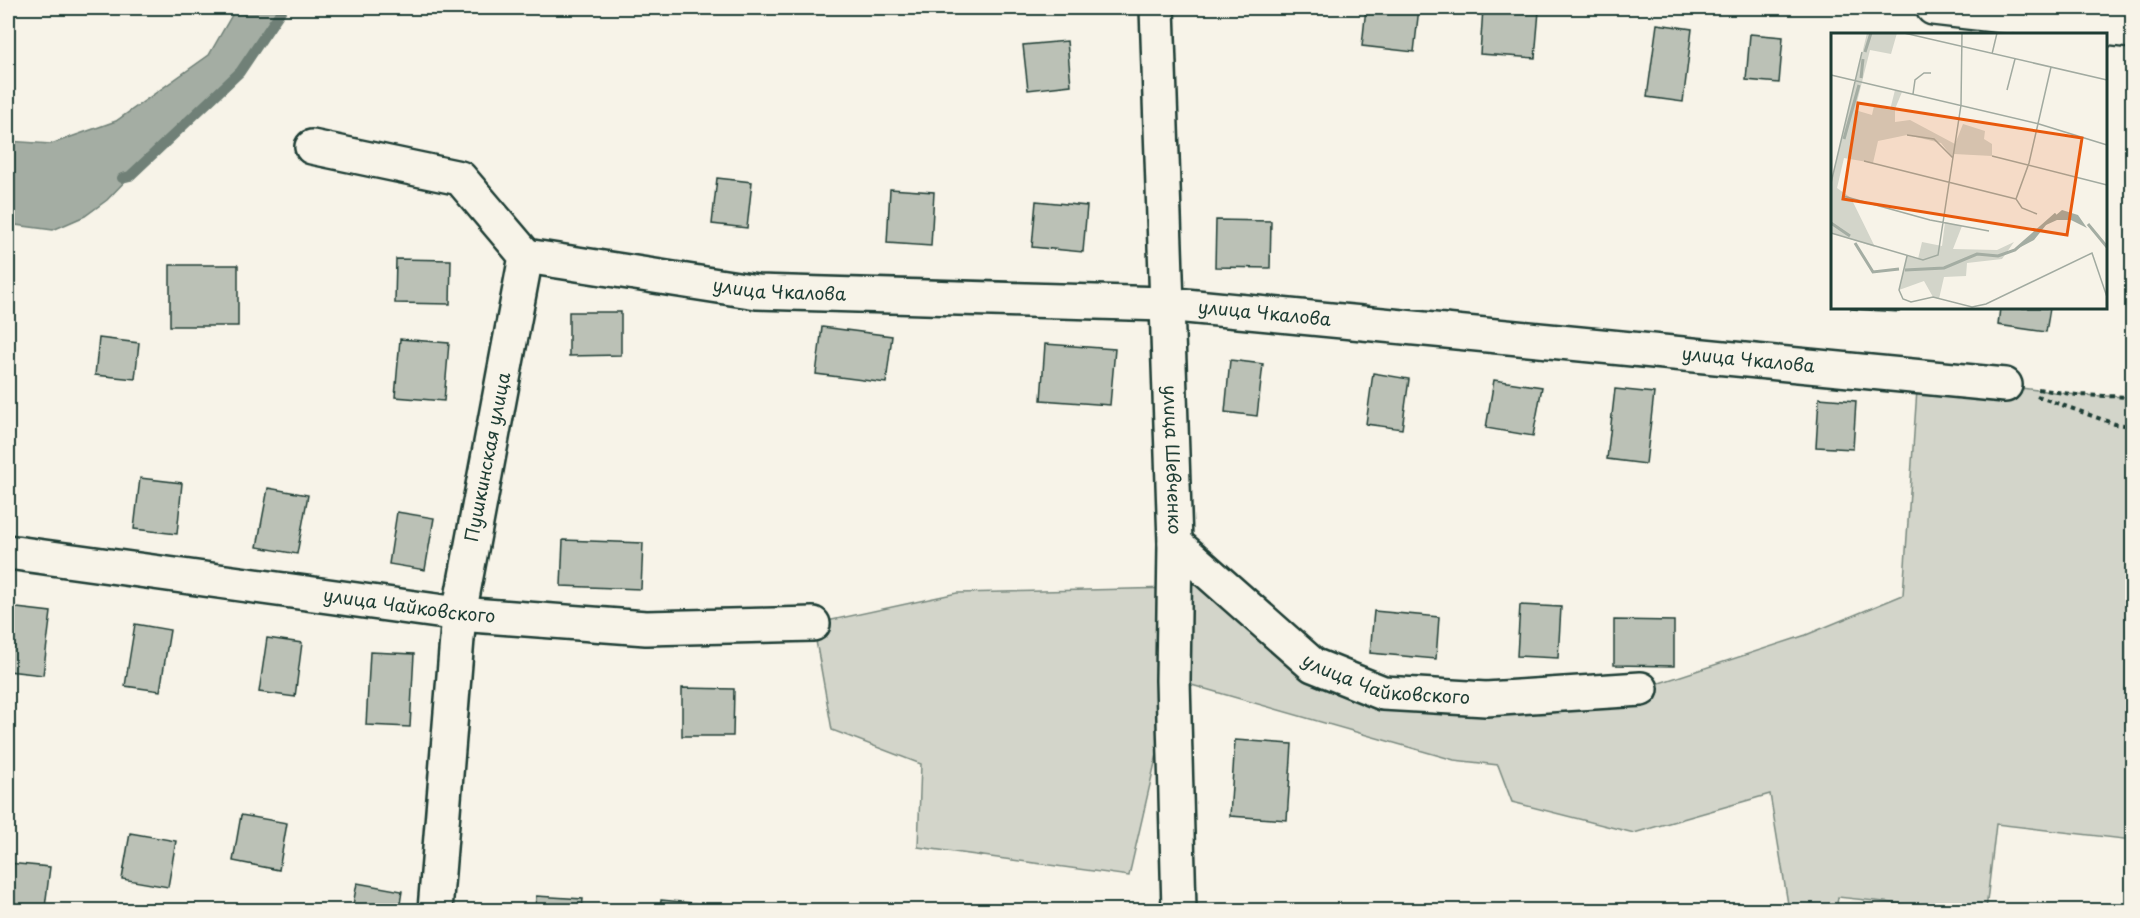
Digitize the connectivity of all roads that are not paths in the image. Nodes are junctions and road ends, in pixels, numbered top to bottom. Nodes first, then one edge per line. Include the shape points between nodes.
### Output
1 (1157, 8) edge
2 (1933, 8) edge
3 (2133, 31) edge
4 (312, 147) dead end
5 (526, 256) junction
6 (1166, 304) junction
7 (2005, 385) road end
8 (1175, 543) junction
9 (8, 552) edge
10 (459, 614) junction
11 (813, 624) dead end
12 (1641, 689) dead end
13 (435, 910) edge
14 (1179, 910) edge

1 - 6 street, улица Шевченко
2 - 3 street
4 - 5 street via 460,178
5 - 6 street, улица Чкалова via 757,292
5 - 10 street, Пушкинская улица
6 - 7 street, улица Чкалова
6 - 8 street, улица Шевченко
8 - 12 street, улица Чайковского via 1313,664 1383,693 1486,699
8 - 14 street, улица Шевченко via 1173,680
9 - 10 street, улица Чайковского
10 - 11 street, улица Чайковского via 646,628
10 - 13 street, Пушкинская улица

